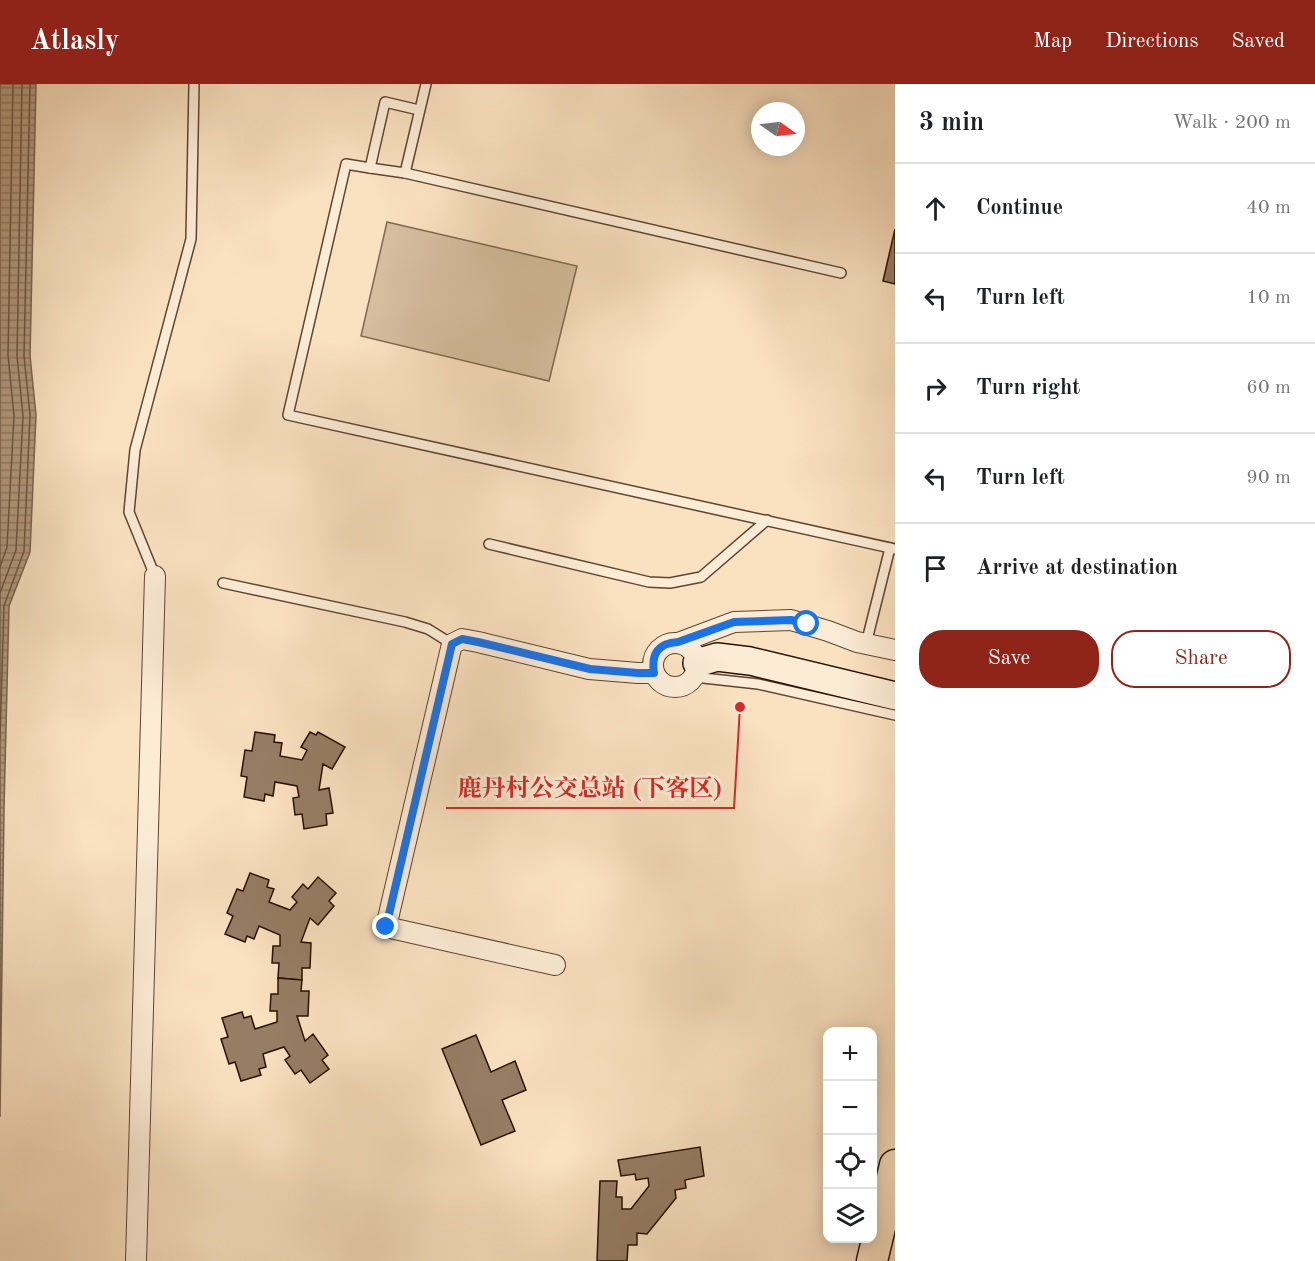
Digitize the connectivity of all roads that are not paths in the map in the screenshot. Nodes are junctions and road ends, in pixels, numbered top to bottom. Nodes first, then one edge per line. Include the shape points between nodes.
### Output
1 (194, 84) edge
2 (426, 84) edge
3 (419, 110) junction
4 (369, 168) junction
5 (405, 173) junction
6 (840, 273) dead end
7 (767, 520) junction
8 (489, 544) dead end
9 (893, 548) edge
10 (155, 576) joint
11 (223, 583) dead end
12 (678, 642) junction
13 (452, 644) junction
14 (866, 644) junction
15 (895, 650) edge
16 (695, 670) junction
17 (654, 673) junction
18 (895, 696) edge
19 (895, 715) edge
20 (555, 965) dead end
21 (895, 1165) edge
22 (136, 1261) edge
23 (872, 1261) edge

1 - 10 lane via 190,239 135,450 129,512
2 - 3 lane
3 - 4 lane via 385,102
3 - 5 lane
4 - 5 lane
4 - 7 lane via 346,164 288,415
5 - 6 lane
7 - 8 lane via 701,577 670,583 649,582
7 - 9 lane
9 - 14 lane
10 - 22 street
11 - 13 lane via 405,622 428,629
12 - 14 street via 734,622 791,620
12 - 16 street via 691,649
12 - 17 street via 657,651
13 - 17 street via 462,639 590,669
13 - 20 street via 386,927
14 - 15 street
16 - 17 street via 683,685 669,686
16 - 18 street via 717,657 750,661
16 - 19 lane
21 - 23 main road

